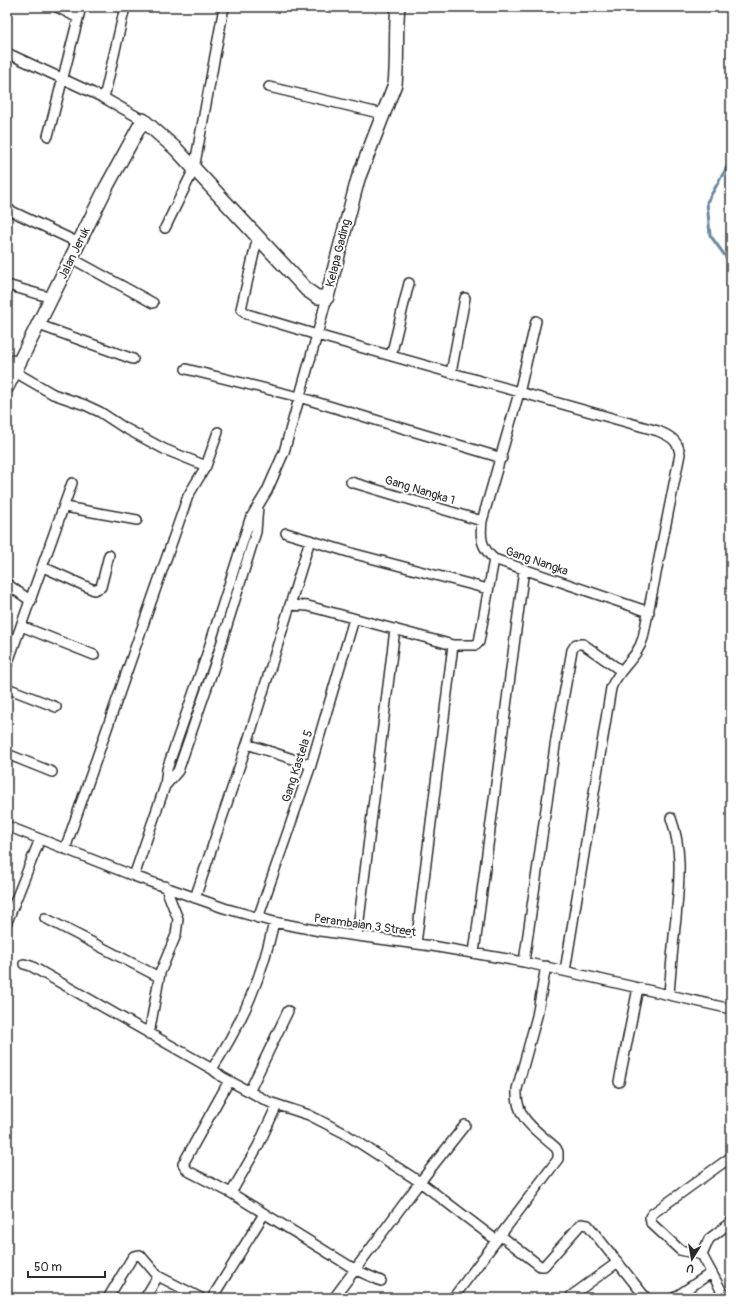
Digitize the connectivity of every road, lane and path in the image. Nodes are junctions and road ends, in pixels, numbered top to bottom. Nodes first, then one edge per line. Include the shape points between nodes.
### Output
1 (56, 7) edge
2 (81, 7) edge
3 (125, 7) edge
4 (224, 7) edge
5 (398, 7) edge
6 (78, 18) junction
7 (7, 53) edge
8 (63, 79) junction
9 (269, 87) dead end
10 (104, 98) junction
11 (383, 114) junction
12 (143, 120) junction
13 (48, 136) dead end
14 (194, 169) junction
15 (7, 209) edge
16 (165, 228) dead end
17 (258, 236) junction
18 (79, 243) junction
19 (71, 258) junction
20 (409, 282) dead end
21 (7, 285) edge
22 (327, 297) junction
23 (52, 298) junction
24 (465, 298) dead end
25 (153, 303) dead end
26 (536, 321) dead end
27 (39, 325) junction
28 (317, 336) junction
29 (392, 356) junction
30 (133, 359) dead end
31 (14, 364) edge
32 (186, 369) dead end
33 (451, 373) junction
34 (7, 387) edge
35 (519, 393) junction
36 (299, 398) junction
37 (218, 432) dead end
38 (502, 458) junction
39 (206, 466) junction
40 (351, 482) dead end
41 (72, 484) dead end
42 (258, 506) junction
43 (65, 507) junction
44 (137, 520) dead end
45 (482, 521) junction
46 (286, 533) dead end
47 (310, 540) junction
48 (109, 555) dead end
49 (494, 558) junction
50 (43, 567) junction
51 (524, 569) junction
52 (7, 584) edge
53 (488, 589) junction
54 (31, 600) junction
55 (290, 605) junction
56 (649, 612) junction
57 (354, 619) junction
58 (21, 626) junction
59 (395, 629) junction
60 (453, 645) junction
61 (94, 655) dead end
62 (205, 660) junction
63 (214, 664) junction
64 (7, 665) edge
65 (620, 670) junction
66 (7, 688) edge
67 (56, 707) dead end
68 (247, 744) junction
69 (7, 754) edge
70 (311, 765) junction
71 (52, 772) dead end
72 (165, 786) junction
73 (671, 818) dead end
74 (7, 826) edge
75 (40, 839) junction
76 (65, 849) junction
77 (134, 876) junction
78 (165, 886) junction
79 (195, 898) junction
80 (45, 918) dead end
81 (258, 918) junction
82 (7, 922) edge
83 (274, 922) junction
84 (357, 936) junction
85 (416, 944) junction
86 (474, 953) junction
87 (524, 962) junction
88 (24, 964) dead end
89 (546, 966) junction
90 (565, 971) junction
91 (159, 977) junction
92 (638, 988) junction
93 (669, 994) junction
94 (731, 1010) edge
95 (288, 1011) dead end
96 (150, 1034) junction
97 (212, 1068) junction
98 (229, 1081) junction
99 (619, 1082) dead end
100 (250, 1090) junction
101 (277, 1105) junction
102 (465, 1125) dead end
103 (731, 1157) edge
104 (420, 1182) junction
105 (231, 1193) junction
106 (264, 1214) junction
107 (731, 1222) edge
108 (498, 1237) junction
109 (702, 1254) junction
110 (618, 1262) junction
111 (356, 1270) junction
112 (711, 1273) junction
113 (158, 1276) junction
114 (381, 1281) dead end
115 (571, 1296) dead end
116 (108, 1298) edge
117 (145, 1298) edge
118 (201, 1298) edge
119 (212, 1298) edge
120 (334, 1298) edge
121 (453, 1298) edge
122 (646, 1298) edge
123 (674, 1298) edge
124 (728, 1298) edge

1 - 6 street
2 - 6 street
3 - 10 street
4 - 14 street
5 - 11 street, Kelapa Gading via 395,84
6 - 8 street
7 - 8 street
8 - 10 street
8 - 13 street
9 - 11 street
10 - 12 street
11 - 22 street, Kelapa Gading via 358,179
12 - 14 street, Kelapa Gading
12 - 18 street, Jalan Jeruk via 106,186
14 - 16 street
14 - 17 street, Kelapa Gading
15 - 18 street
17 - 22 street, Kelapa Gading via 308,290 317,297
17 - 28 street via 241,309 247,314
18 - 19 street, Jalan Jeruk
19 - 23 street, Jalan Jeruk
19 - 25 street
20 - 29 street
21 - 23 street
22 - 28 street
23 - 27 street, Jalan Jeruk
24 - 33 street
26 - 35 street, Gang Nangka
27 - 30 street
27 - 31 street, Jalan Jeruk
28 - 29 street
28 - 36 street
29 - 33 street
31 - 34 street, Jalan Jeruk
31 - 39 street via 53,394 85,404 164,449
32 - 36 street
33 - 35 street
35 - 38 street, Gang Nangka
35 - 56 street via 658,431 677,443 680,454
36 - 38 street
36 - 42 street via 284,452
37 - 39 street
38 - 45 street, Gang Nangka
39 - 76 street via 188,496
40 - 45 street, Gang Nangka 1
41 - 43 street
42 - 62 street via 246,529
42 - 63 street via 256,532
43 - 44 street
43 - 50 street
45 - 49 street, Gang Nangka via 483,548
46 - 47 street
47 - 53 street
47 - 55 street
48 - 50 street via 101,587 94,590
49 - 51 street, Gang Nangka
49 - 53 street
50 - 54 street
51 - 56 street, Gang Nangka
51 - 86 street
52 - 54 street
53 - 60 street via 478,644
54 - 58 street
55 - 57 street via 308,606
55 - 68 street
56 - 65 street via 641,645 635,656
57 - 59 street
57 - 70 street, Gang Kastela 5
58 - 61 street
58 - 64 street
59 - 60 street
59 - 84 street
60 - 85 street
62 - 63 street
62 - 72 street via 167,769
63 - 72 street via 178,772
65 - 87 street via 583,644 576,644 572,650 556,739
65 - 90 street via 611,688 605,716
66 - 67 street
68 - 70 street
68 - 79 street
69 - 71 street
70 - 81 street, Gang Kastela 5
72 - 77 street
73 - 93 street via 680,851 680,872
74 - 75 street, Perambaian 3 Street
75 - 76 street, Perambaian 3 Street
75 - 82 street
76 - 77 street, Perambaian 3 Street
77 - 78 street, Perambaian 3 Street
78 - 79 street, Perambaian 3 Street
78 - 91 street via 178,919 176,935
79 - 81 street, Perambaian 3 Street
80 - 91 street
81 - 83 street, Perambaian 3 Street
83 - 84 street, Perambaian 3 Street
83 - 97 street via 260,976 231,1039
84 - 85 street, Perambaian 3 Street
85 - 86 street, Perambaian 3 Street
86 - 87 street, Perambaian 3 Street
87 - 89 street, Perambaian 3 Street
88 - 96 street
89 - 90 street, Perambaian 3 Street
89 - 108 street via 537,1016 516,1097 524,1120 556,1148 558,1155 556,1163
90 - 92 street, Perambaian 3 Street
91 - 96 street
92 - 93 street, Perambaian 3 Street
92 - 99 street
93 - 94 street, Perambaian 3 Street
95 - 100 street
96 - 97 street
97 - 98 street
98 - 100 street
98 - 105 street via 184,1164 188,1171
100 - 101 street
101 - 104 street via 309,1115 344,1133
101 - 105 street via 258,1146
102 - 104 street
103 - 109 street via 650,1217 651,1223 680,1250
104 - 108 street
104 - 111 street
105 - 106 street
106 - 111 street
106 - 119 street
107 - 109 street via 709,1239
108 - 110 street via 540,1266 544,1266 584,1224 588,1225
108 - 121 street
109 - 112 street
110 - 115 street
110 - 122 street
111 - 114 street
111 - 120 street
112 - 123 street
112 - 124 street
113 - 116 street via 140,1255 134,1256
113 - 117 street
113 - 118 street

